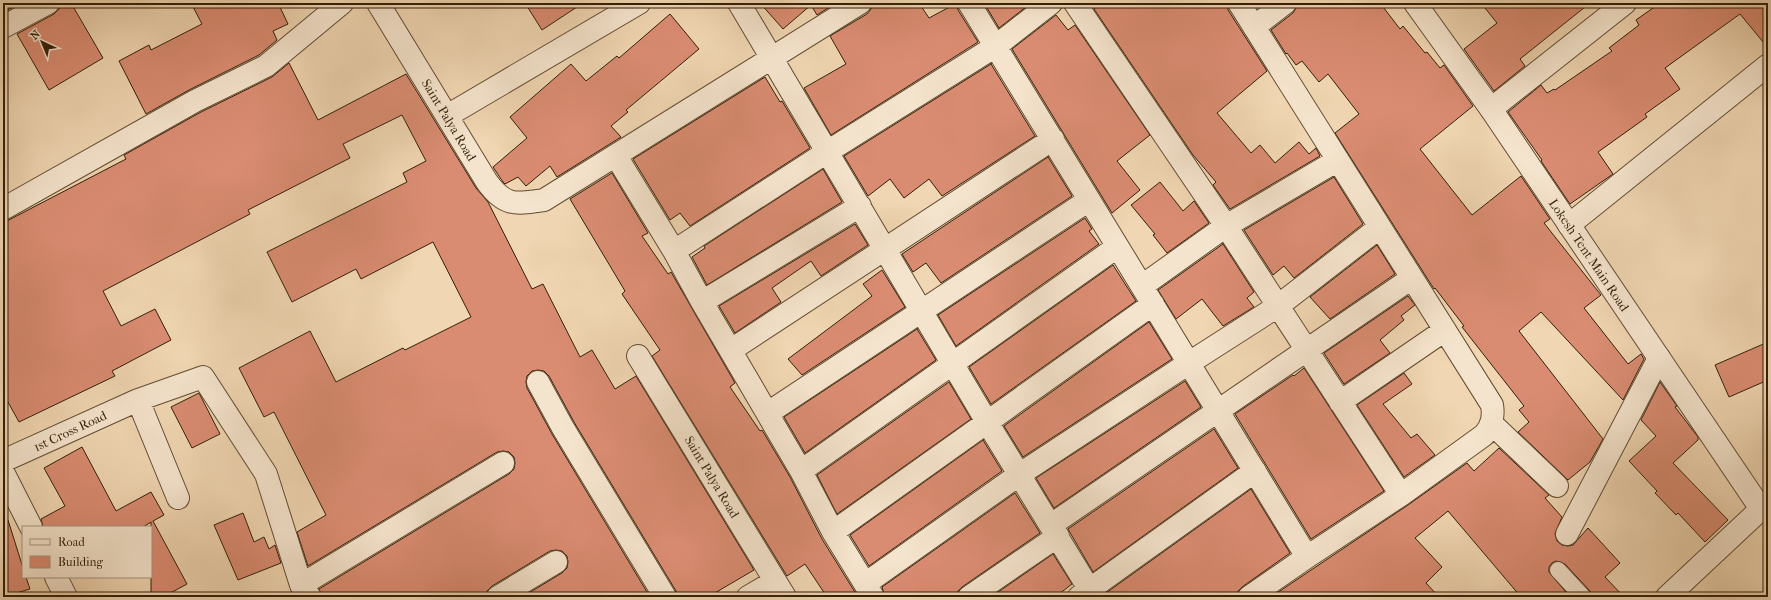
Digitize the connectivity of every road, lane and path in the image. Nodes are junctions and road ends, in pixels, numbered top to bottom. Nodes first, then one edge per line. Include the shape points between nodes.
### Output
1 (48, 3) edge
2 (342, 3) edge
3 (378, 3) edge
4 (639, 3) edge
5 (739, 3) edge
6 (860, 3) edge
7 (969, 3) edge
8 (1051, 3) edge
9 (1075, 3) edge
10 (1239, 3) edge
11 (1285, 3) edge
12 (1415, 3) edge
13 (1624, 3) edge
14 (4, 26) edge
15 (1254, 27) junction
16 (996, 46) junction
17 (771, 57) junction
18 (1768, 65) edge
19 (1491, 109) junction
20 (447, 116) junction
21 (1053, 139) junction
22 (827, 152) junction
23 (616, 156) junction
24 (1338, 160) junction
25 (1090, 200) junction
26 (860, 206) junction
27 (3, 209) edge
28 (1569, 225) junction
29 (1226, 226) junction
30 (1380, 227) junction
31 (1117, 247) junction
32 (885, 250) junction
33 (674, 251) junction
34 (1412, 278) junction
35 (1142, 286) junction
36 (702, 302) junction
37 (1153, 304) junction
38 (1278, 306) junction
39 (922, 311) junction
40 (1445, 330) junction
41 (731, 350) junction
42 (1307, 350) junction
43 (638, 356) dead end
44 (1659, 358) junction
45 (1189, 362) junction
46 (953, 364) junction
47 (538, 382) dead end
48 (138, 400) junction
49 (1340, 402) junction
50 (1218, 411) junction
51 (768, 413) junction
52 (987, 422) junction
53 (1491, 423) junction
54 (3, 462) edge
55 (503, 463) dead end
56 (801, 471) junction
57 (1254, 471) junction
58 (3, 472) edge
59 (1020, 474) junction
60 (1557, 486) dead end
61 (1401, 495) junction
62 (178, 498) dead end
63 (1766, 511) edge
64 (30, 526) edge
65 (1054, 530) junction
66 (833, 532) junction
67 (1567, 534) dead end
68 (1306, 556) junction
69 (556, 562) dead end
70 (1558, 570) dead end
71 (56, 578) edge
72 (780, 589) edge
73 (306, 591) edge
74 (869, 591) edge
75 (1088, 595) edge
76 (66, 597) edge
77 (498, 597) edge
78 (665, 597) edge
79 (748, 597) edge
80 (969, 597) edge
81 (1249, 597) edge
82 (1583, 597) edge
83 (1667, 597) edge

1 - 14 street
2 - 27 street via 266,66 195,102
3 - 20 street, Saint Palya Road
4 - 20 street
5 - 17 street
6 - 17 street
7 - 16 street
8 - 16 street
9 - 29 street
10 - 15 street
11 - 15 street
12 - 19 street, Lokesh Tent Main Road
13 - 19 street
15 - 24 street
16 - 21 street
16 - 22 street
17 - 22 street
17 - 23 street
18 - 28 street
19 - 28 street, Lokesh Tent Main Road
20 - 23 street, Saint Palya Road via 495,193 516,204 544,200
21 - 25 street
21 - 32 street
22 - 26 street
22 - 33 street
23 - 33 street
24 - 29 street
24 - 30 street
25 - 31 street
25 - 39 street
26 - 32 street
26 - 36 street
28 - 44 street, Lokesh Tent Main Road
29 - 35 street
29 - 38 street
30 - 34 street
30 - 38 street
31 - 35 street
31 - 46 street
32 - 39 street
32 - 41 street
33 - 36 street
34 - 40 street
34 - 42 street
35 - 37 street
36 - 41 street
37 - 45 street
37 - 52 street
38 - 42 street
38 - 45 street
39 - 46 street
39 - 51 street
40 - 49 street
40 - 53 street via 1492,405 1494,416
41 - 51 street
42 - 49 street
42 - 50 street
43 - 72 street, Saint Palya Road
44 - 63 street, Lokesh Tent Main Road
44 - 67 street
45 - 50 street
45 - 59 street
46 - 52 street
46 - 56 street
47 - 78 street
48 - 54 street, 1st Cross Road
48 - 62 street
48 - 73 street, 1st Cross Road via 203,377 266,474
49 - 61 street
50 - 57 street
50 - 65 street
51 - 56 street
52 - 59 street
52 - 66 street
53 - 60 street
53 - 61 street via 1484,435
55 - 73 street
56 - 66 street
57 - 68 street
57 - 75 street
58 - 64 street
59 - 65 street
59 - 74 street
61 - 68 street
63 - 83 street
65 - 75 street
65 - 80 street
66 - 74 street
68 - 81 street
69 - 77 street
70 - 82 lane
71 - 76 street
72 - 79 street

